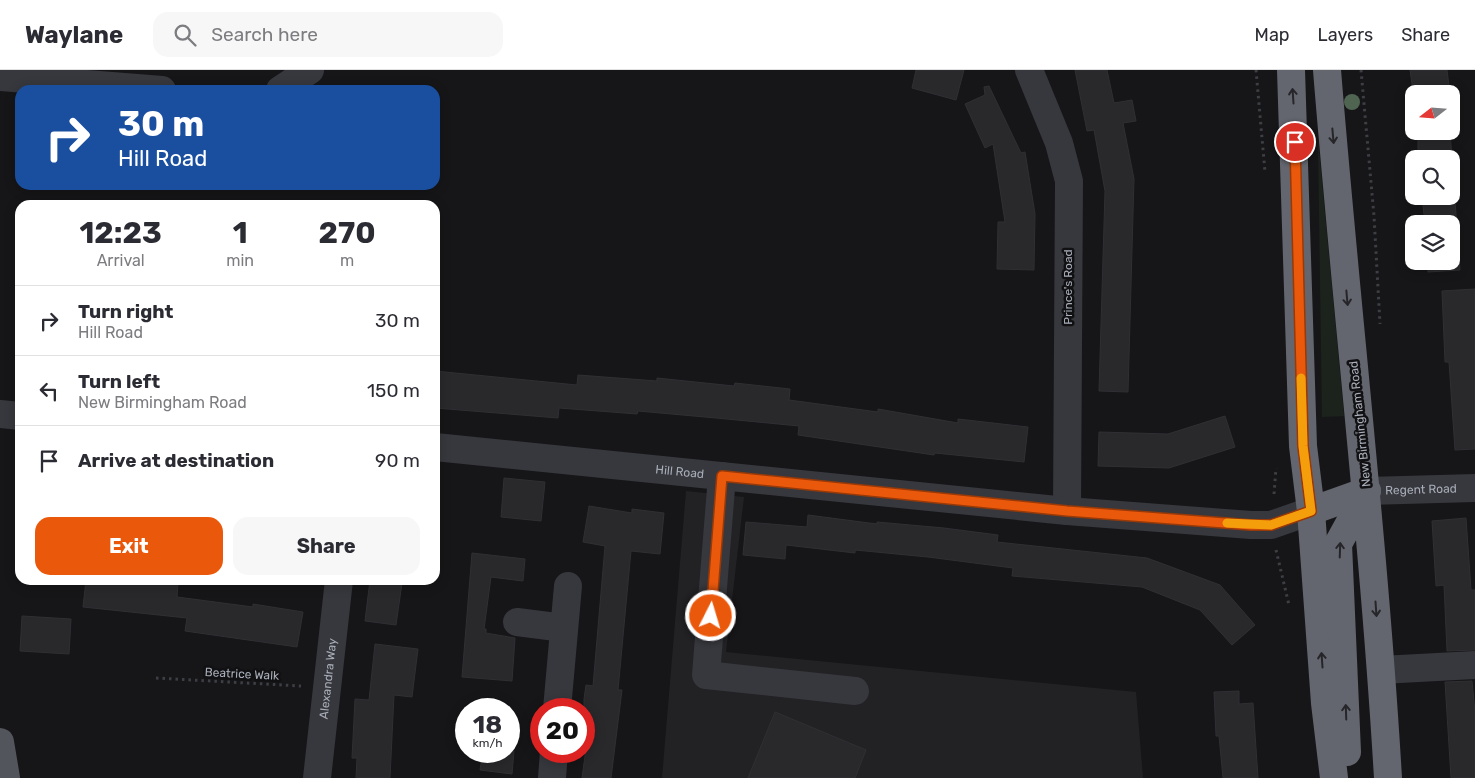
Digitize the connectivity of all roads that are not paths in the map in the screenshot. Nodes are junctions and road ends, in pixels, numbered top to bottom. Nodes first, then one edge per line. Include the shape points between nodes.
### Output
1 (310, 70) edge
2 (1029, 70) edge
3 (1291, 70) edge
4 (1327, 70) edge
5 (0, 76) edge
6 (104, 85) edge
7 (288, 85) edge
8 (0, 414) edge
9 (15, 416) edge
10 (440, 448) edge
11 (722, 476) junction
12 (1475, 488) edge
13 (1367, 491) junction
14 (1067, 511) junction
15 (1311, 511) junction
16 (338, 585) edge
17 (568, 586) dead end
18 (517, 622) dead end
19 (564, 628) junction
20 (1475, 665) edge
21 (1381, 670) junction
22 (855, 691) dead end
23 (558, 698) edge
24 (0, 742) edge
25 (553, 763) edge
26 (6, 778) edge
27 (317, 778) edge
28 (552, 778) edge
29 (1334, 778) edge
30 (1348, 778) edge
31 (1388, 778) edge

1 - 7 street
2 - 14 street, Prince's Road via 1059,143 1069,181
15 -> 3 highway via 1303,446
4 -> 13 highway, New Birmingham Road
5 - 6 street
8 - 9 street
10 - 11 street, Hill Road
11 - 14 street, Hill Road
11 - 22 street via 706,675
12 - 13 street, Regent Road
13 - 15 highway
13 -> 21 highway, New Birmingham Road
30 -> 13 highway via 1338,544
14 - 15 street, Hill Road via 1251,525 1271,525
29 -> 15 highway
16 - 27 street, Alexandra Way
17 - 19 street
18 - 19 street
19 - 23 street
20 - 21 street
21 - 31 highway, New Birmingham Road
24 - 26 main road
25 - 28 street

